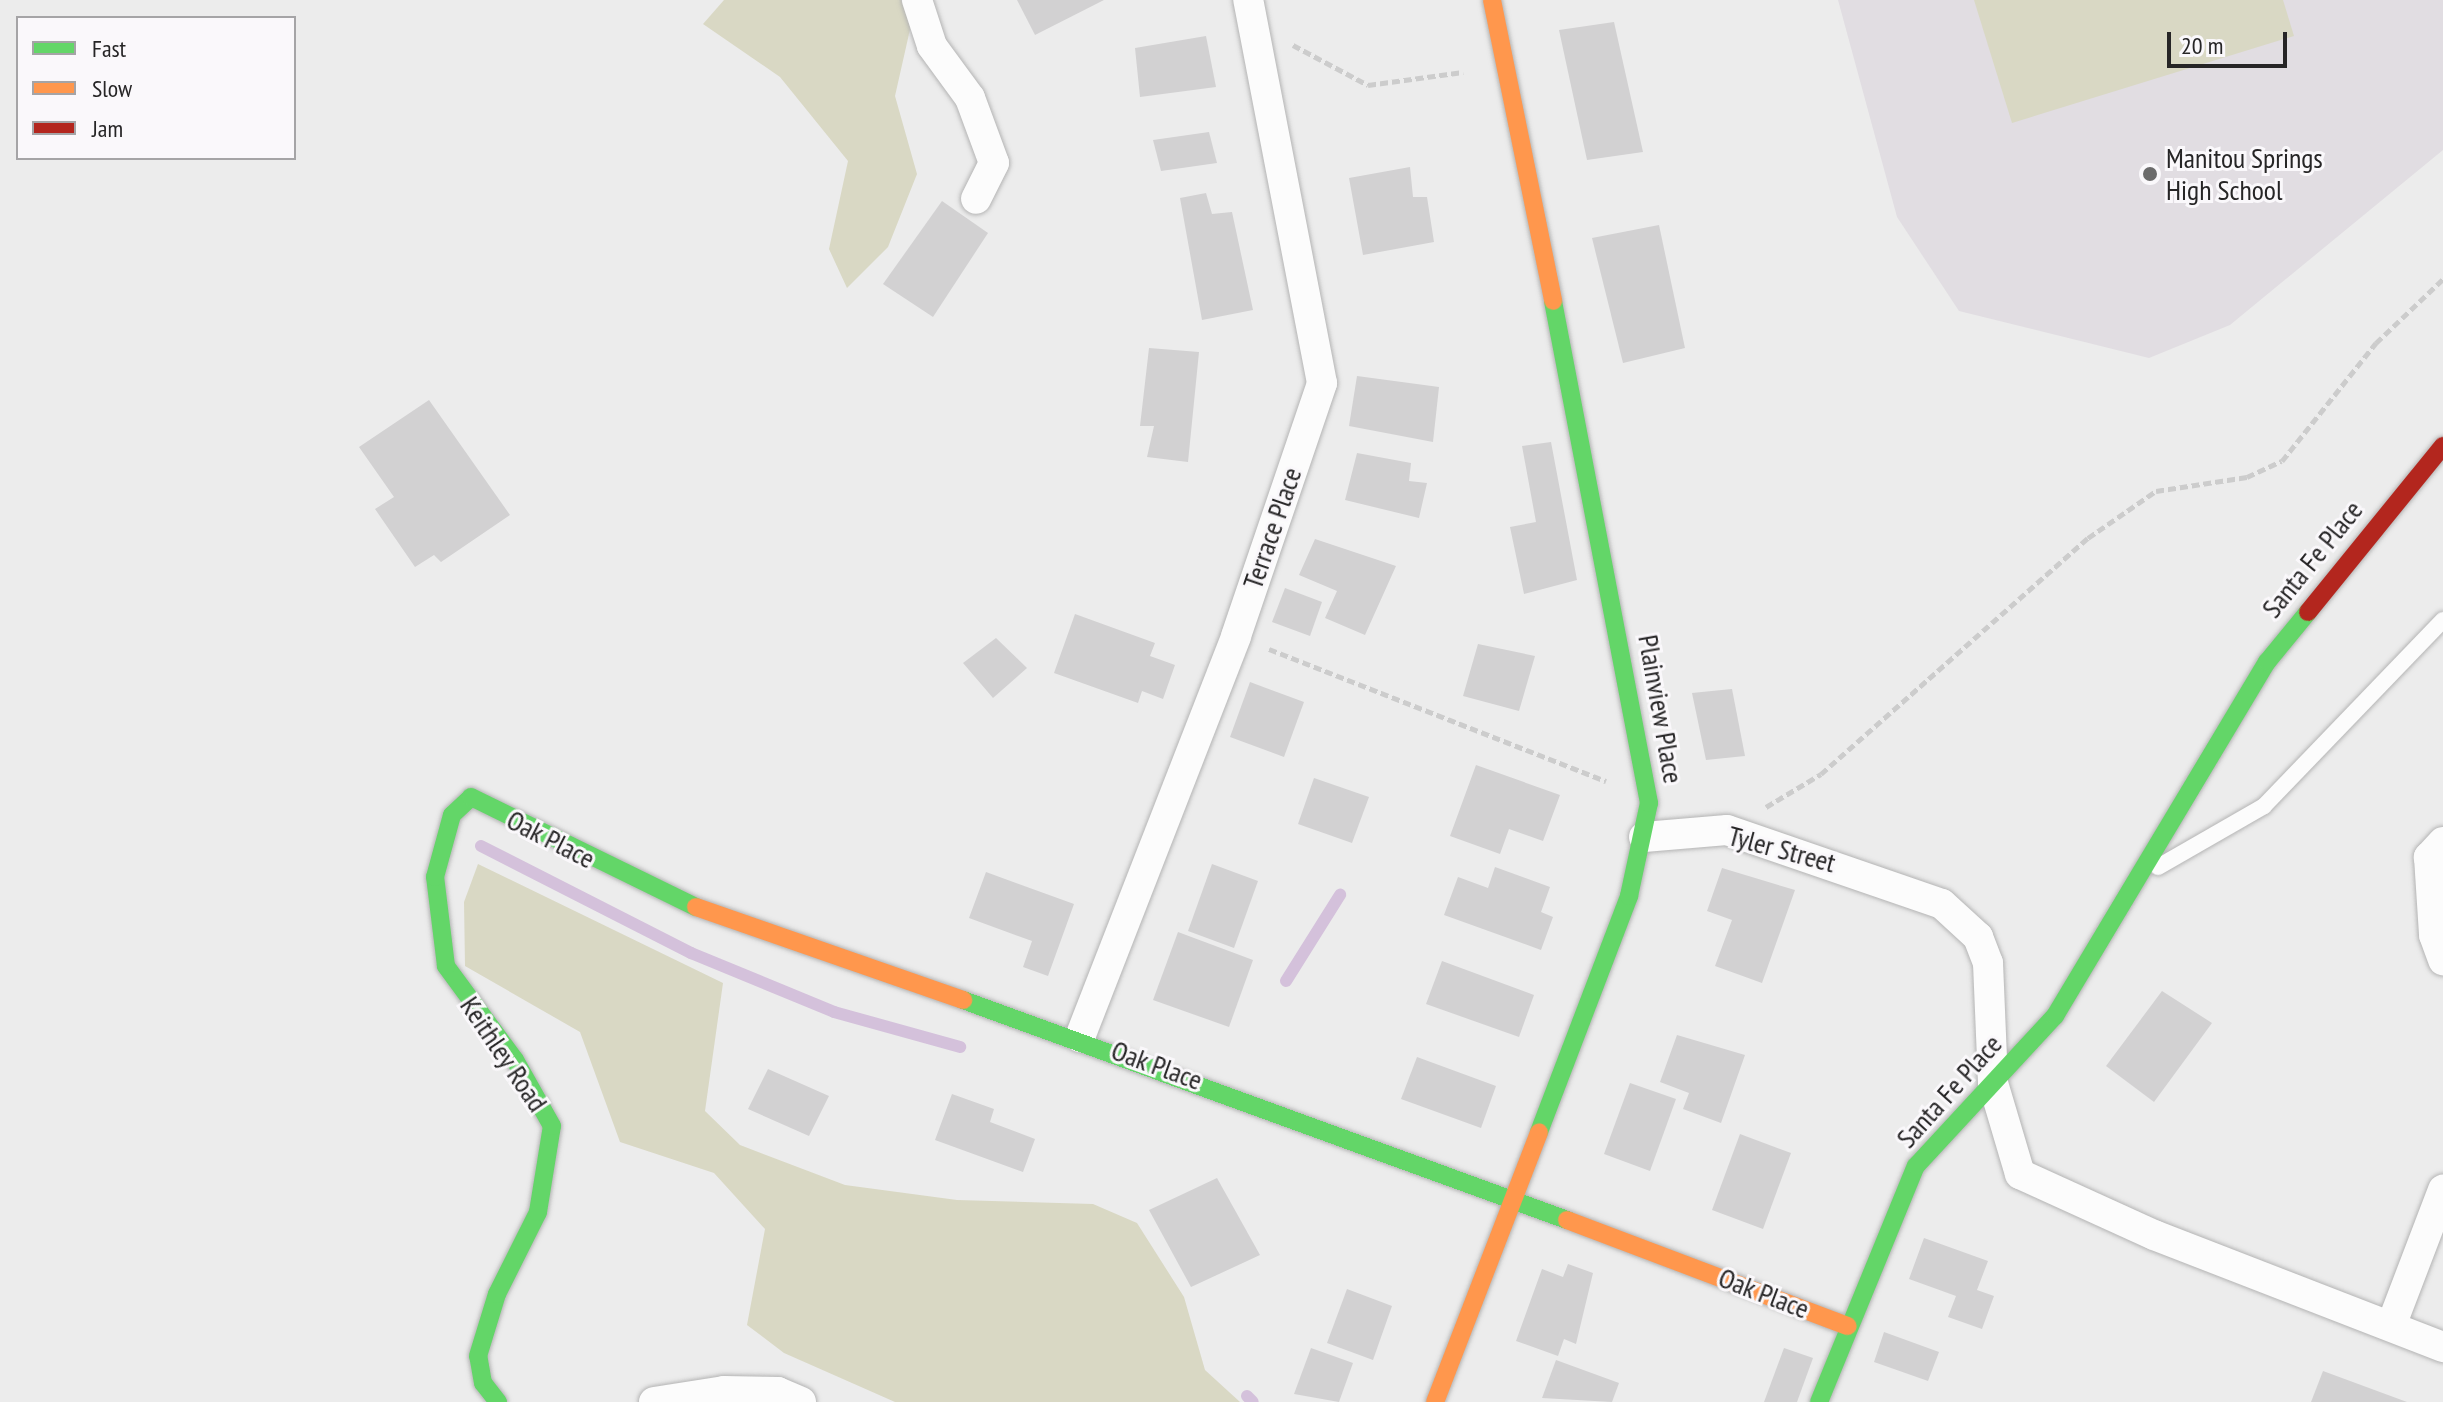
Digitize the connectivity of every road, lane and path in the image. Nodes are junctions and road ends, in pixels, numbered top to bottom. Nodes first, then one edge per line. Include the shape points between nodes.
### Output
1 (917, 0) edge
2 (1492, 0) edge
3 (1249, 10) edge
4 (1503, 59) junction
5 (976, 199) dead end
6 (2443, 279) edge
7 (2443, 446) edge
8 (2443, 620) edge
9 (1236, 636) junction
10 (1612, 783) dead end
11 (471, 797) joint
12 (1727, 830) junction
13 (1644, 837) junction
14 (2443, 842) edge
15 (2136, 880) junction
16 (2443, 960) edge
17 (1080, 1037) junction
18 (1993, 1083) junction
19 (2443, 1190) edge
20 (1516, 1196) junction
21 (1848, 1326) junction
22 (2391, 1326) junction
23 (2443, 1347) edge
24 (498, 1402) edge
25 (654, 1402) edge
26 (801, 1402) edge
27 (1435, 1402) edge
28 (1819, 1402) edge

1 - 5 street via 932,46 970,98 994,163
2 - 4 street, Plainview Place
3 - 4 path via 1368,85 1442,78
3 - 9 street, Terrace Place via 1322,383
4 - 13 street, Plainview Place via 1641,733 1649,803
6 - 12 path via 2376,343 2282,461 2247,477 2156,491 2088,538 1821,774
7 - 15 street, Santa Fe Place via 2267,662
8 - 15 lane, Santa Fe Place via 2264,806
9 - 10 path
9 - 17 street, Terrace Place
11 - 17 street, Oak Place via 639,884 785,944
11 - 24 street, Keithley Road via 452,815 435,877 446,966 515,1060 552,1126 538,1212 497,1294 478,1356 483,1383
12 - 13 street, Tyler Street
12 - 18 street, Tyler Street via 1842,864 1962,919 1988,963
13 - 20 street, Plainview Place via 1629,896
14 - 16 street via 2429,857
15 - 18 street, Santa Fe Place via 2055,1016
17 - 20 street, Oak Place
18 - 21 street, Santa Fe Place via 1916,1166
18 - 22 street via 2020,1174
19 - 22 street
20 - 21 street, Oak Place
20 - 27 street, Plainview Place
21 - 28 street, Santa Fe Place
22 - 23 street
25 - 26 street via 724,1391 778,1392

